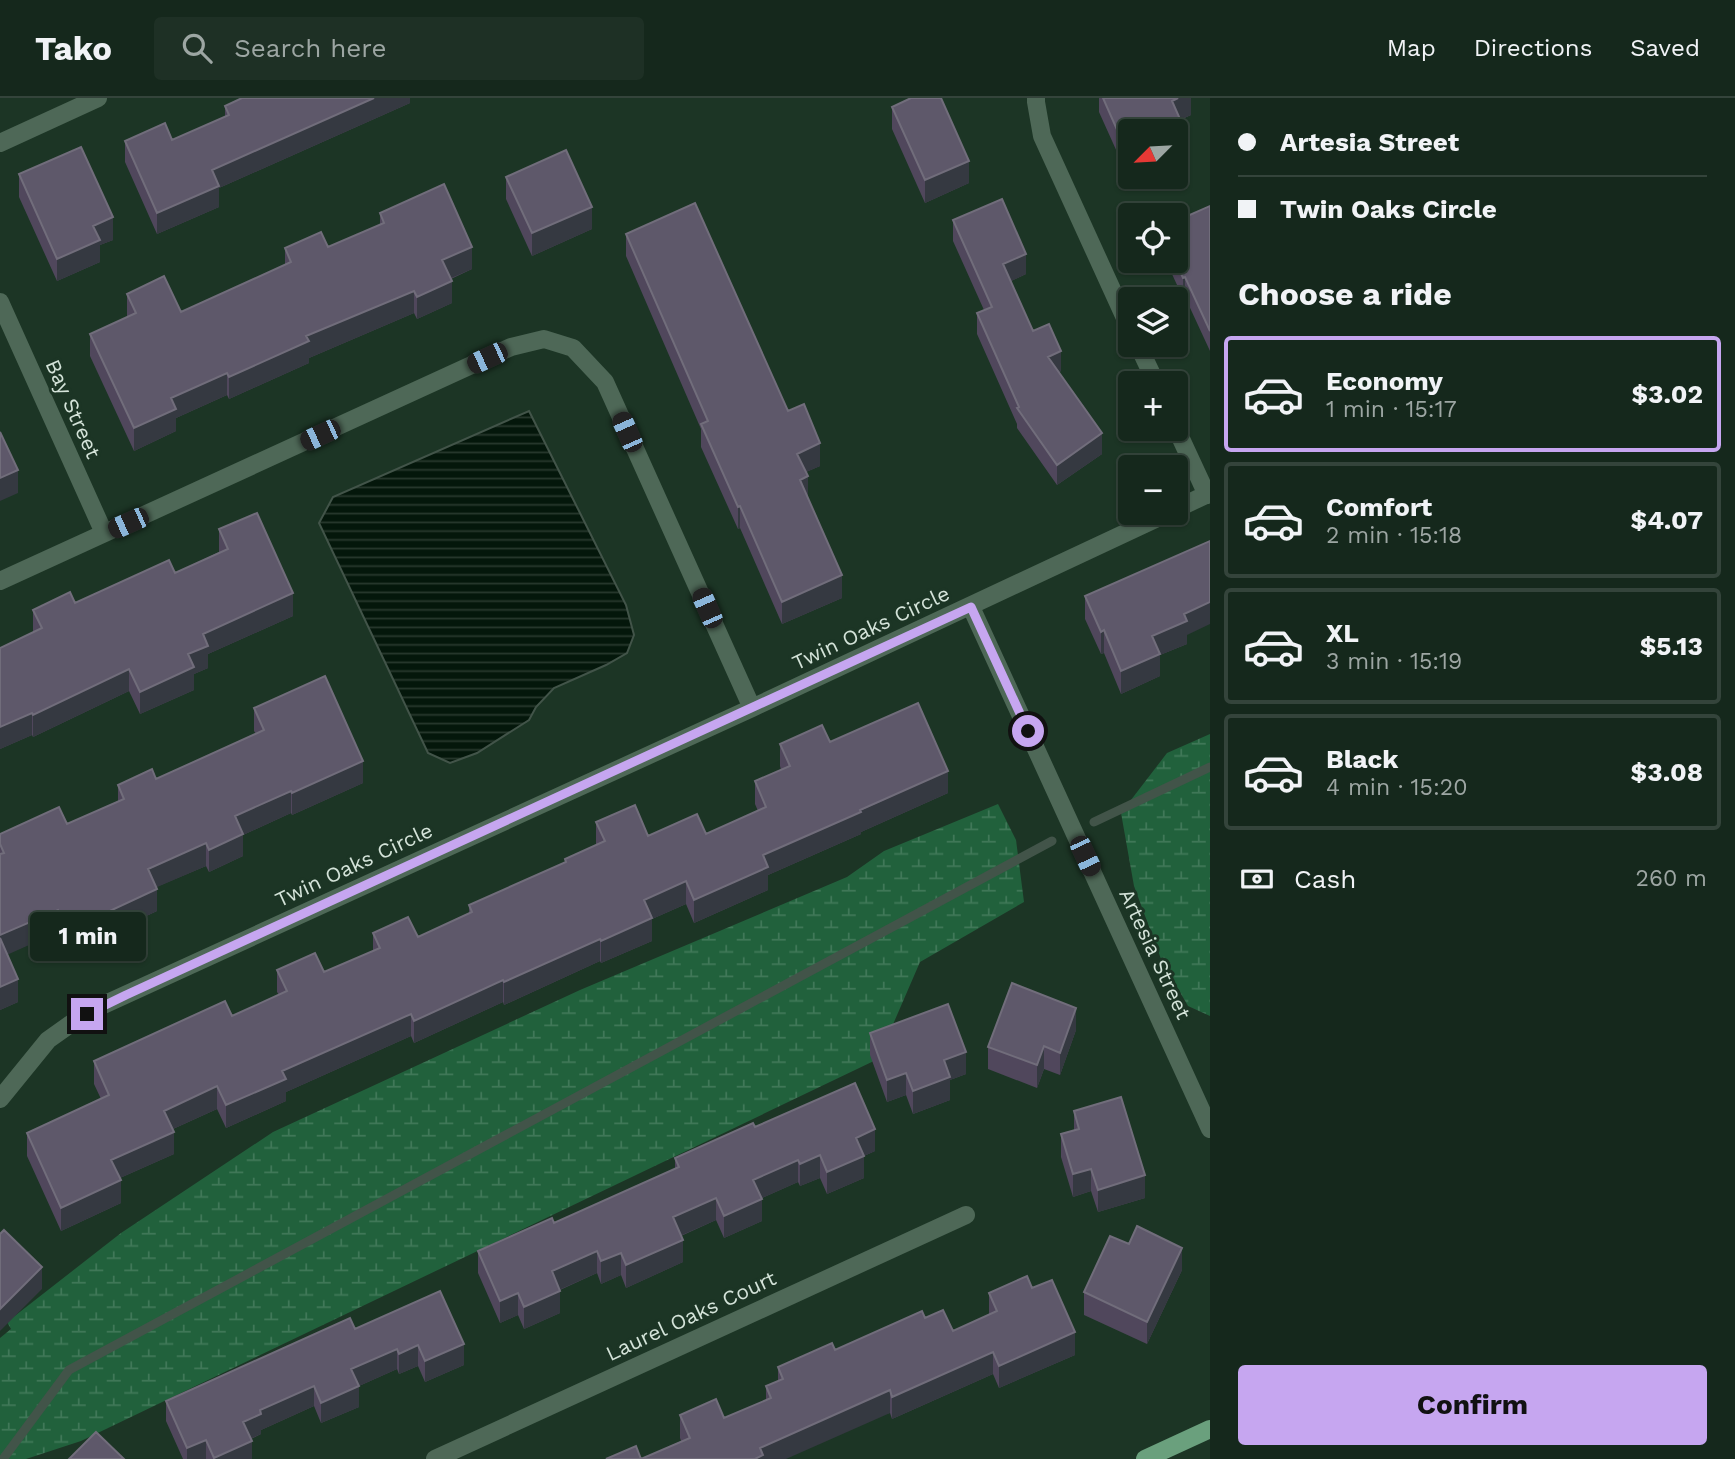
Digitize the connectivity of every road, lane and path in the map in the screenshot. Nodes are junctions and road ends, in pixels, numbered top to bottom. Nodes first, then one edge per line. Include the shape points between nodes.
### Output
1 (98, 98) edge
2 (1036, 98) edge
3 (0, 143) edge
4 (0, 302) edge
5 (1118, 303) edge
6 (1182, 441) edge
7 (1208, 494) edge
8 (1188, 503) edge
9 (1143, 525) edge
10 (104, 533) junction
11 (0, 581) edge
12 (971, 607) junction
13 (752, 708) junction
14 (0, 1099) edge
15 (1210, 1129) edge
16 (966, 1215) dead end
17 (1210, 1429) edge
18 (435, 1459) edge
19 (1145, 1459) edge

1 - 3 street
2 - 5 street via 1042,136
4 - 10 street, Bay Street
6 - 7 street
7 - 8 street
9 - 12 street, Twin Oaks Circle
10 - 11 street
10 - 13 street via 511,347 544,339 573,348 605,382
12 - 13 street, Twin Oaks Circle
12 - 15 street, Artesia Street
13 - 14 street, Twin Oaks Circle via 101,1006 48,1040
16 - 18 street, Laurel Oaks Court
17 - 19 main road

